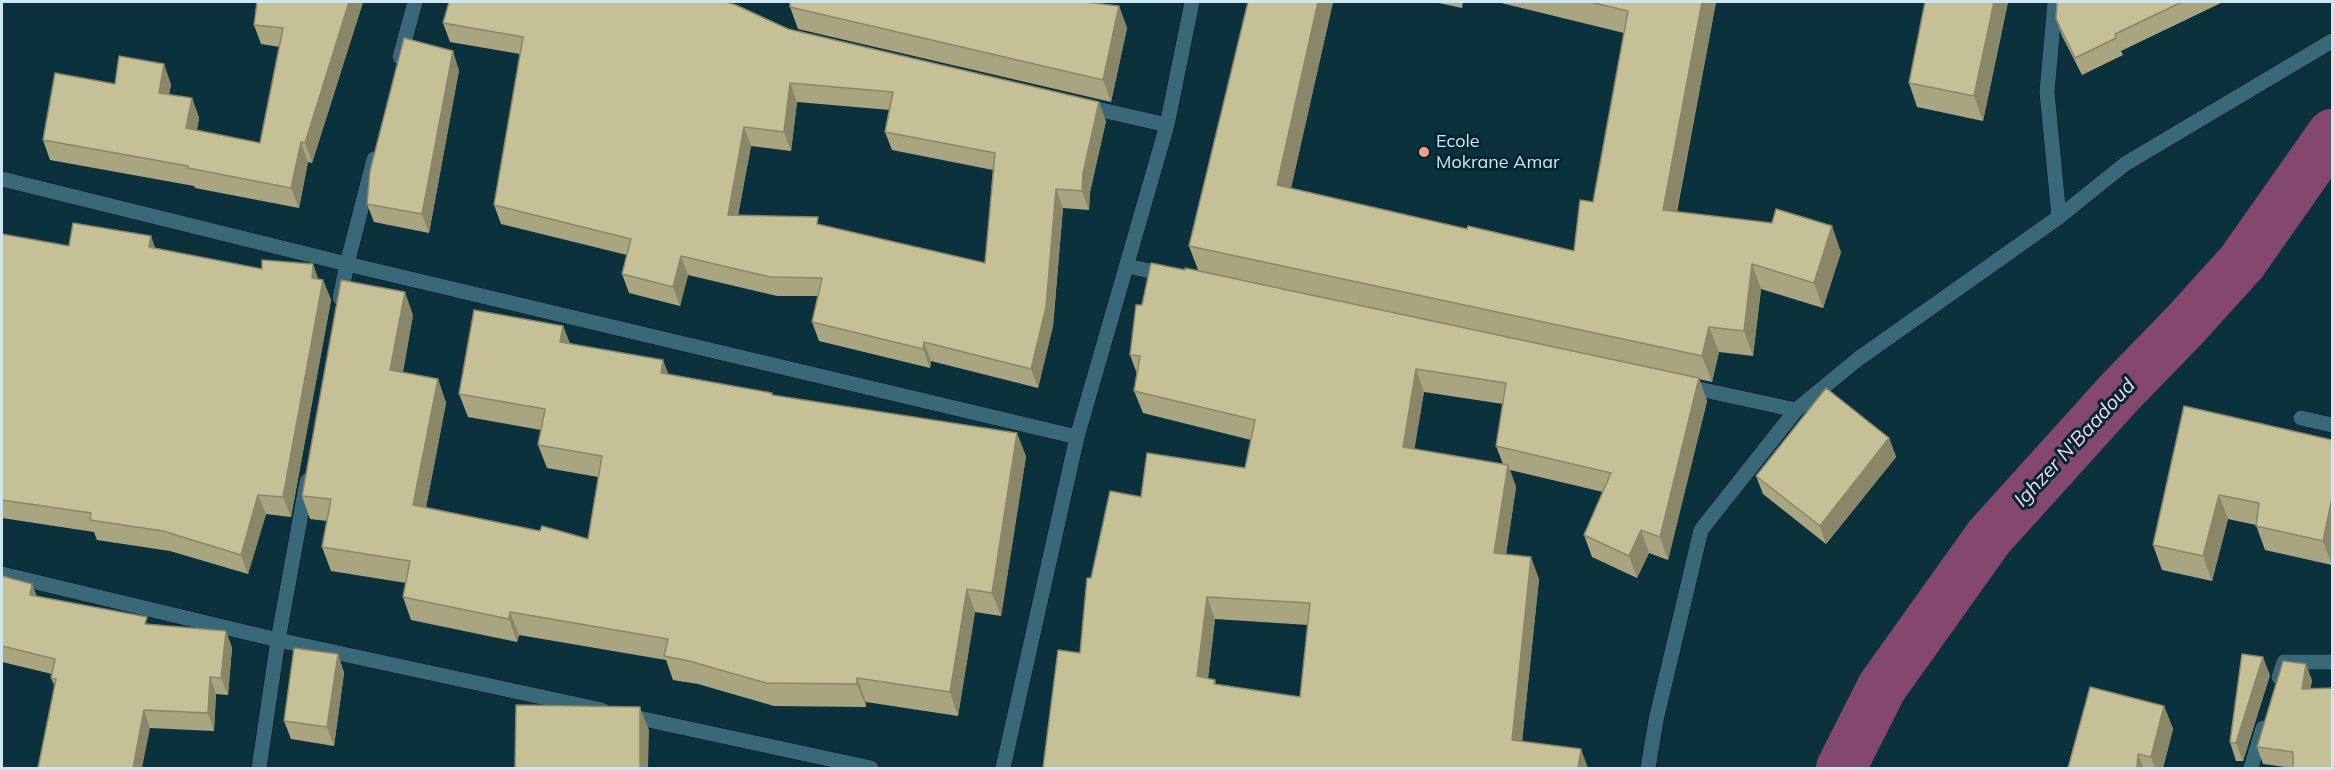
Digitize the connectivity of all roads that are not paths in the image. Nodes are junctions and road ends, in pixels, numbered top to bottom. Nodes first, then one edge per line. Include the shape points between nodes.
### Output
1 (415, 2) edge
2 (1192, 2) edge
3 (2055, 2) edge
4 (2332, 41) edge
5 (397, 70) edge
6 (1074, 103) edge
7 (1167, 124) junction
8 (376, 150) edge
9 (2, 179) edge
10 (2059, 217) junction
11 (347, 264) junction
12 (1127, 266) junction
13 (1185, 278) edge
14 (338, 311) edge
15 (1670, 382) edge
16 (1796, 410) junction
17 (2301, 418) dead end
18 (2332, 425) edge
19 (1077, 437) junction
20 (310, 464) edge
21 (2, 574) edge
22 (278, 640) junction
23 (2332, 662) edge
24 (2274, 694) edge
25 (2267, 715) edge
26 (260, 768) edge
27 (872, 768) edge
28 (1004, 768) edge
29 (1648, 768) edge
30 (2251, 768) edge

1 - 5 street
2 - 7 street
3 - 10 street via 2047,92
4 - 10 street via 2125,164
6 - 7 street
7 - 12 street
8 - 11 street
9 - 11 street
10 - 16 street via 1858,358
11 - 14 street
11 - 19 street
12 - 13 street
12 - 19 street
15 - 16 street
16 - 29 street via 1701,531
17 - 18 street
19 - 28 street
20 - 22 street
21 - 22 street
22 - 26 street
22 - 27 street
23 - 24 street via 2284,662
25 - 30 street

